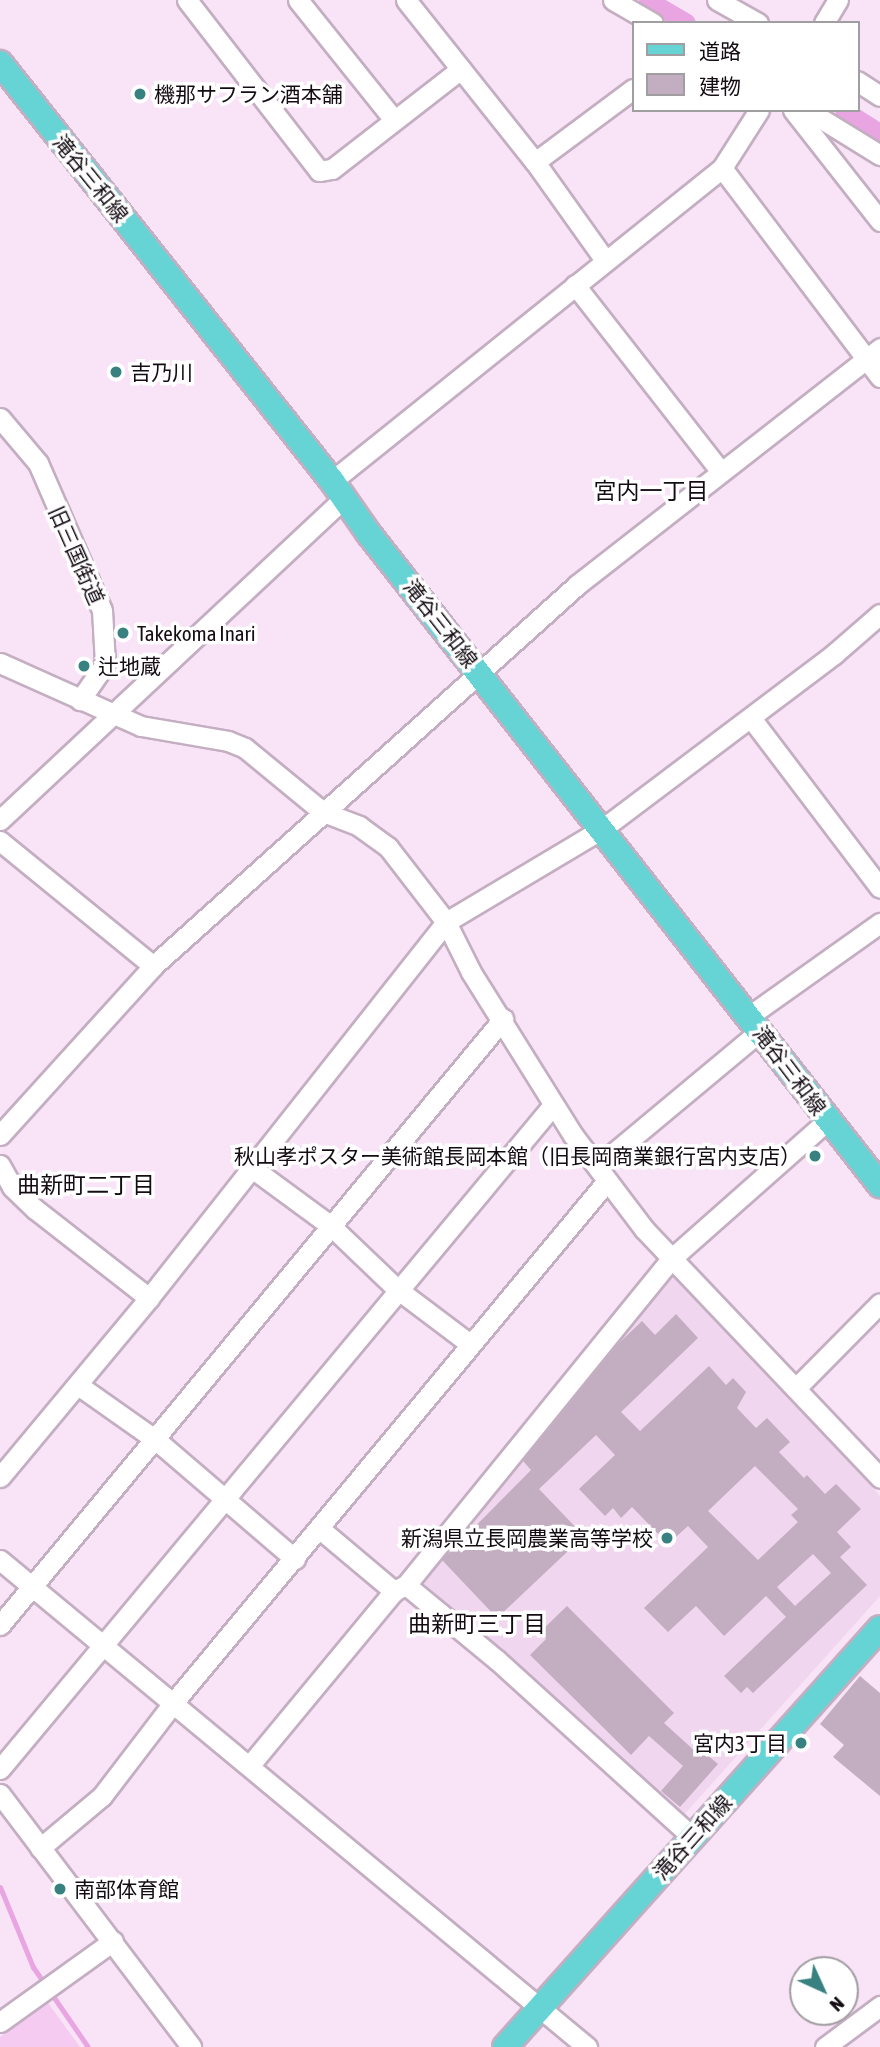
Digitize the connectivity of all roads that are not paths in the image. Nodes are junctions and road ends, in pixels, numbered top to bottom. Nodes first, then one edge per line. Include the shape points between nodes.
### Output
1 (187, 0) edge
2 (298, 0) edge
3 (406, 0) edge
4 (613, 0) edge
5 (838, 0) edge
6 (723, 2) edge
7 (650, 21) edge
8 (755, 21) edge
9 (825, 21) edge
10 (0, 63) edge
11 (461, 69) junction
12 (859, 82) edge
13 (632, 90) edge
14 (880, 96) edge
15 (758, 112) edge
16 (795, 112) edge
17 (810, 112) edge
18 (394, 120) junction
19 (880, 155) edge
20 (535, 162) junction
21 (722, 168) junction
22 (880, 221) edge
23 (606, 260) junction
24 (575, 285) junction
25 (873, 354) edge
26 (880, 377) edge
27 (0, 418) edge
28 (721, 472) junction
29 (338, 490) junction
30 (880, 614) edge
31 (0, 663) edge
32 (480, 673) junction
33 (80, 700) junction
34 (116, 714) junction
35 (751, 718) junction
36 (323, 812) junction
37 (0, 820) edge
38 (601, 829) junction
39 (0, 841) edge
40 (880, 888) edge
41 (446, 922) junction
42 (880, 923) edge
43 (153, 966) junction
44 (503, 1019) junction
45 (755, 1023) junction
46 (553, 1105) junction
47 (828, 1120) junction
48 (0, 1135) edge
49 (0, 1165) edge
50 (252, 1168) junction
51 (602, 1174) junction
52 (880, 1185) edge
53 (331, 1226) junction
54 (673, 1257) junction
55 (397, 1289) junction
56 (149, 1298) junction
57 (880, 1303) edge
58 (470, 1344) junction
59 (78, 1384) junction
60 (797, 1387) junction
61 (156, 1440) junction
62 (0, 1477) edge
63 (880, 1478) edge
64 (225, 1499) junction
65 (320, 1529) junction
66 (295, 1559) junction
67 (0, 1560) edge
68 (30, 1586) junction
69 (400, 1588) junction
70 (0, 1625) edge
71 (880, 1628) edge
72 (102, 1647) junction
73 (173, 1703) junction
74 (250, 1765) junction
75 (0, 1769) edge
76 (0, 1794) edge
77 (692, 1837) junction
78 (40, 1848) junction
79 (113, 1941) junction
80 (880, 2006) edge
81 (541, 2008) junction
82 (0, 2022) edge
83 (191, 2047) edge
84 (505, 2047) edge
85 (587, 2047) edge
86 (825, 2047) edge

1 - 18 street via 318,171 332,169
2 - 18 street
3 - 11 street
4 - 7 street
5 - 9 street
6 - 8 street
10 - 29 main road, 滝谷三和線
11 - 18 street
11 - 20 street
12 - 14 street
13 - 20 street
15 - 21 street
16 - 22 street
17 - 19 street
20 - 23 street
21 - 23 street
21 - 25 street
23 - 24 street
24 - 28 street
24 - 29 street
25 - 26 street
25 - 28 street
27 - 33 street, 旧三国街道 via 37,463 102,610 105,664
28 - 32 street via 577,585
29 - 32 main road, 滝谷三和線
29 - 34 street
30 - 35 street
31 - 33 street
32 - 36 street
32 - 38 main road, 滝谷三和線
33 - 34 street
34 - 36 street via 158,731 214,738 246,748
34 - 37 street
35 - 38 street
35 - 40 street
36 - 41 street via 359,825 388,847
36 - 43 street
38 - 41 street
38 - 45 main road, 滝谷三和線
39 - 43 street
41 - 44 street
41 - 50 street
42 - 45 street
43 - 48 street
44 - 46 street
44 - 53 street
45 - 47 main road, 滝谷三和線
45 - 51 street
46 - 51 street
46 - 55 street
47 - 52 main road, 滝谷三和線
47 - 54 street
49 - 56 street via 12,1187 35,1209
50 - 53 street
50 - 56 street
51 - 54 street
51 - 58 street
53 - 55 street
53 - 61 street
54 - 60 street
54 - 69 street
55 - 58 street
55 - 64 street
56 - 59 street
57 - 60 street
58 - 65 street
59 - 61 street
59 - 62 street
60 - 63 street
61 - 64 street
61 - 68 street
64 - 66 street
64 - 72 street
65 - 66 street
65 - 69 street
66 - 73 street
67 - 68 street
68 - 70 street
68 - 72 street
69 - 74 street
69 - 77 street via 497,1660
71 - 77 main road, 滝谷三和線
72 - 73 street
72 - 75 street
73 - 74 street
73 - 78 street via 102,1796
74 - 81 street
76 - 78 street
77 - 81 main road, 滝谷三和線
78 - 79 street
79 - 82 street
79 - 83 street
80 - 86 street
81 - 84 main road, 滝谷三和線
81 - 85 street

